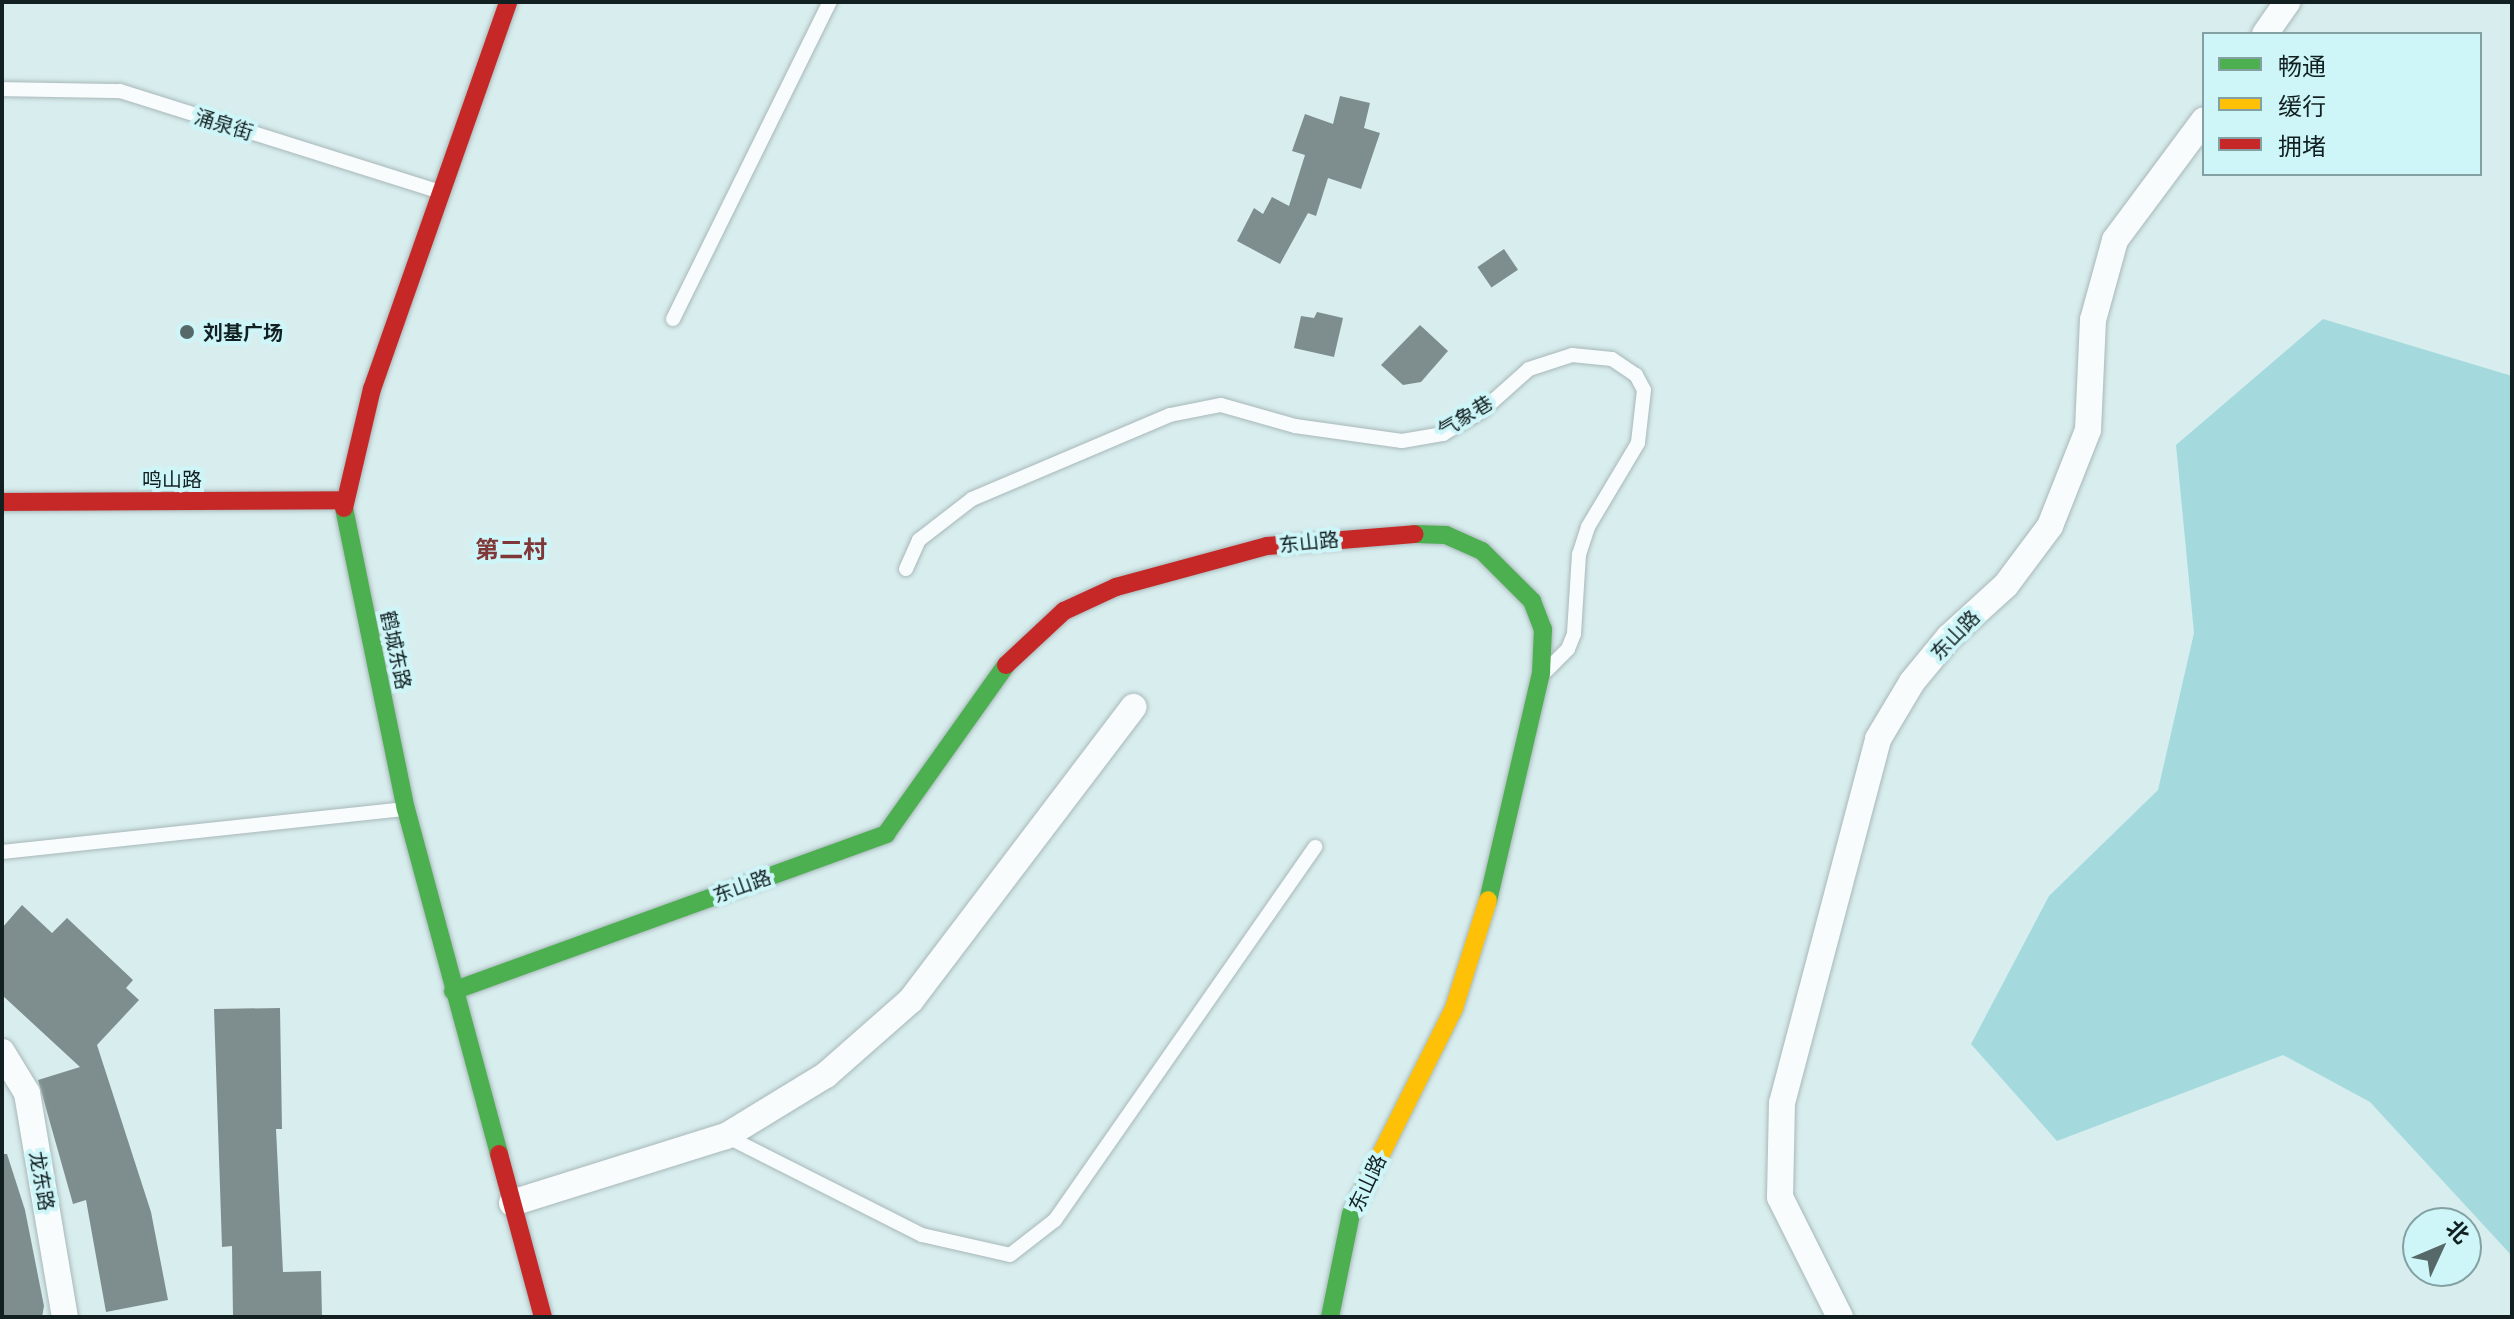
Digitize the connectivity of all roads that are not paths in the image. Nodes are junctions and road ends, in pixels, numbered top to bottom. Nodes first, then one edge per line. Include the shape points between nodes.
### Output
1 (508, 2) edge
2 (830, 2) edge
3 (2287, 2) edge
4 (2266, 32) edge
5 (2, 89) edge
6 (2202, 123) edge
7 (441, 192) junction
8 (673, 319) dead end
9 (342, 500) junction
10 (2, 502) edge
11 (906, 569) dead end
12 (1541, 673) junction
13 (1133, 707) dead end
14 (406, 809) junction
15 (1315, 847) dead end
16 (2, 852) edge
17 (453, 991) junction
18 (2, 1052) edge
19 (726, 1136) junction
20 (512, 1203) junction
21 (65, 1317) edge
22 (543, 1317) edge
23 (1330, 1317) edge
24 (1840, 1317) edge

1 - 7 street, 鹤城东路
2 - 8 lane
3 - 4 street
5 - 7 lane, 涌泉街 via 120,91
6 - 24 street, 东山路 via 2115,240 2093,320 2088,430 2050,526 2006,585 1949,637 1912,682 1878,739 1782,1103 1780,1197
7 - 9 street, 鹤城东路 via 372,389
9 - 10 street, 鸣山路
9 - 14 street, 鹤城东路
11 - 12 lane, 气象巷 via 919,540 972,499 1170,415 1221,405 1295,426 1402,441 1443,434 1482,411 1529,369 1572,355 1612,359 1636,375 1644,390 1638,443 1588,527 1579,554 1574,634 1568,649
12 - 17 street, 东山路 via 1543,629 1532,601 1482,551 1446,535 1389,533 1267,546 1172,570 1116,587 1042,626 1011,658 886,834
12 - 23 street, 东山路 via 1498,869 1454,1008 1351,1214
13 - 19 street via 911,1000 826,1075
14 - 16 lane
14 - 17 street, 鹤城东路
15 - 19 lane via 1055,1220 1010,1255 922,1235
17 - 20 street, 鹤城东路
18 - 21 street, 龙东路 via 27,1093
19 - 20 street
20 - 22 street, 鹤城东路

